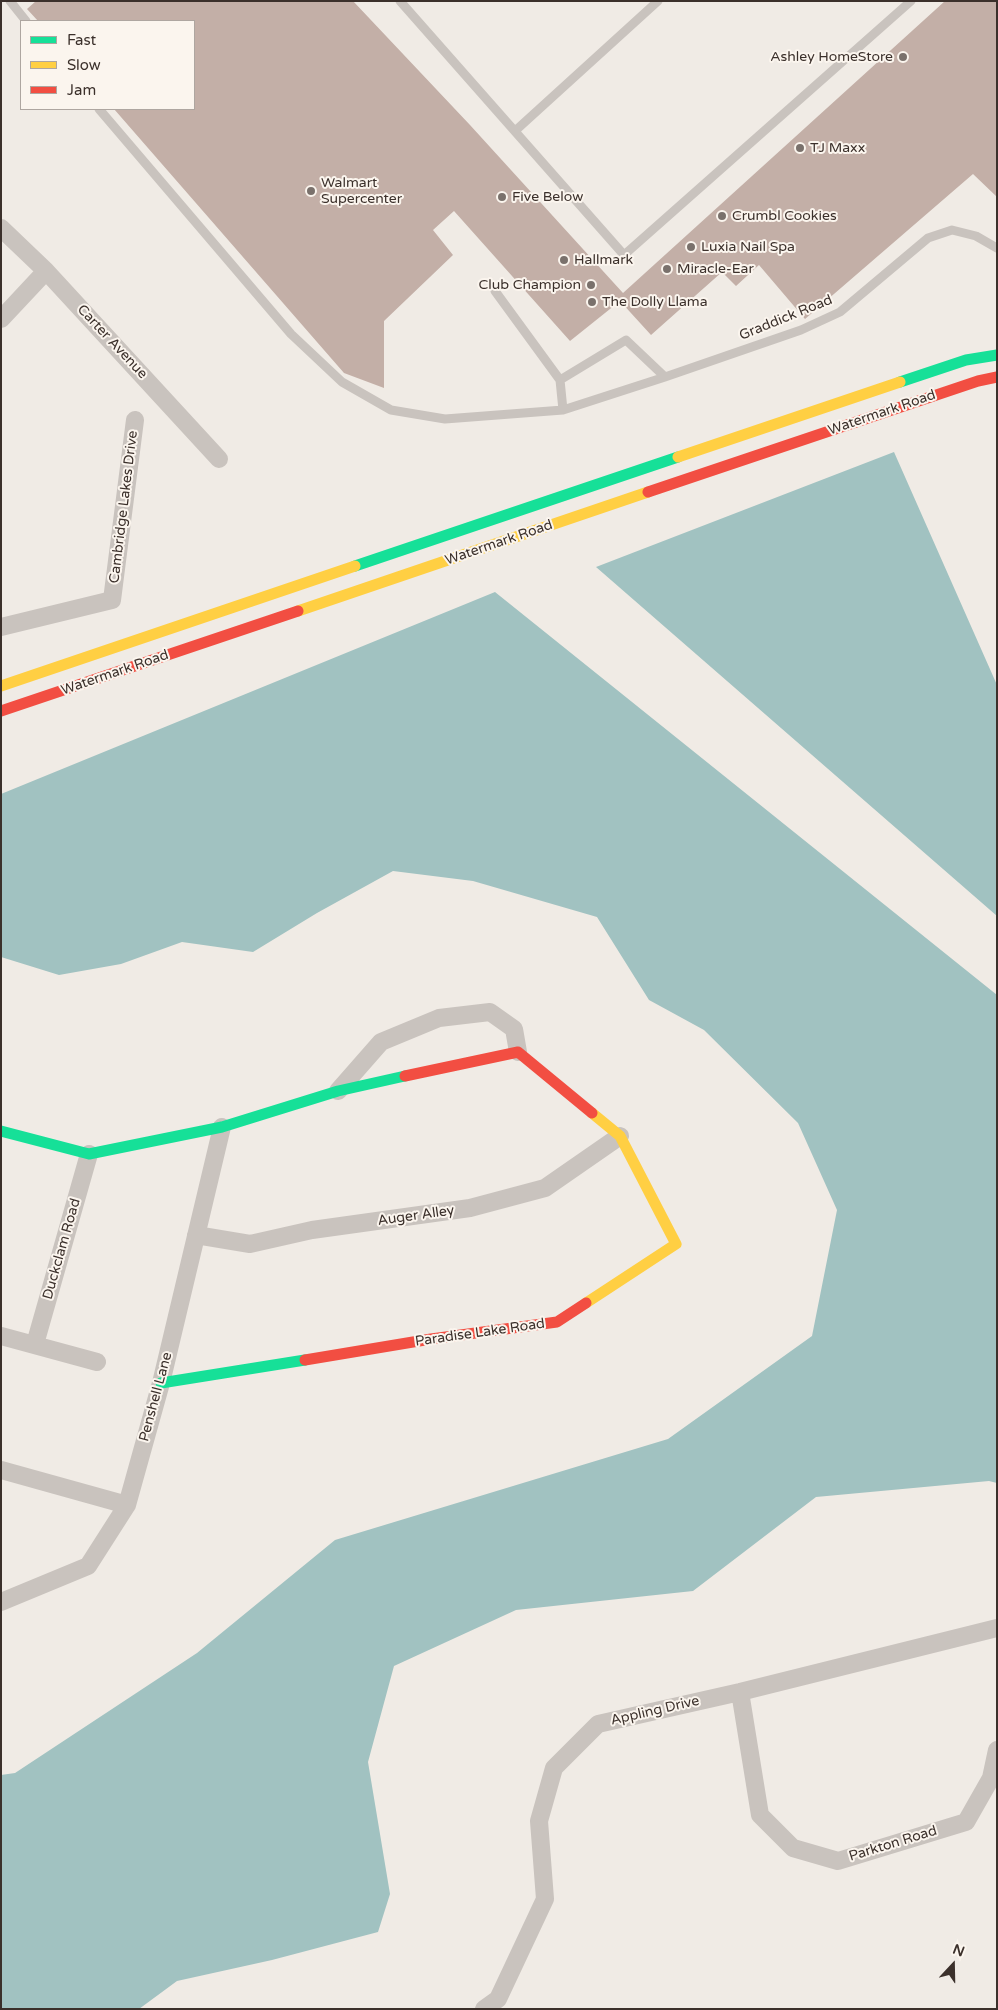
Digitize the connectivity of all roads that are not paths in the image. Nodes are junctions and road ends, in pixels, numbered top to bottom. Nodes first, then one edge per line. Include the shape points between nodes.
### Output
1 (10, 1) edge
2 (400, 1) edge
3 (658, 1) edge
4 (911, 1) edge
5 (25, 20) edge
6 (100, 110) edge
7 (515, 131) junction
8 (1, 228) edge
9 (997, 248) edge
10 (46, 271) junction
11 (495, 291) dead end
12 (1, 319) edge
13 (997, 355) edge
14 (665, 377) junction
15 (997, 377) edge
16 (560, 380) junction
17 (563, 410) junction
18 (135, 420) dead end
19 (219, 459) dead end
20 (1, 627) edge
21 (1, 686) edge
22 (1, 711) edge
23 (518, 1052) junction
24 (338, 1091) junction
25 (222, 1127) junction
26 (1, 1131) edge
27 (620, 1136) junction
28 (89, 1154) junction
29 (196, 1235) junction
30 (1, 1336) edge
31 (34, 1344) junction
32 (97, 1362) dead end
33 (161, 1383) junction
34 (1, 1470) edge
35 (127, 1505) junction
36 (1, 1602) edge
37 (997, 1628) edge
38 (740, 1692) junction
39 (997, 1750) edge
40 (484, 2009) edge

1 - 5 lane
2 - 7 lane
3 - 7 lane
4 - 7 lane via 624,255
6 - 17 lane, Graddick Road via 291,334 342,382 391,410 445,419
8 - 10 street, Carter Avenue
9 - 14 lane, Graddick Road via 976,236 952,230 928,238 840,312 801,330
10 - 12 street
10 - 19 street, Carter Avenue
11 - 16 lane
13 - 21 street, Watermark Road via 956,364
14 - 16 lane via 626,340
14 - 17 lane, Graddick Road
15 - 22 street, Watermark Road
16 - 17 lane
18 - 20 street, Cambridge Lakes Drive via 112,600
23 - 24 street
23 - 24 street via 514,1029 490,1012 439,1018 381,1042
23 - 27 street, Paradise Lake Road
24 - 25 street
25 - 28 street
25 - 29 street, Penshell Lane
26 - 28 street
27 - 29 street, Auger Alley via 545,1188 470,1208 312,1230 250,1244
27 - 33 street, Paradise Lake Road via 676,1244 557,1322
28 - 31 street, Duckclam Road
29 - 33 street, Penshell Lane
30 - 31 street
31 - 32 street
33 - 35 street, Penshell Lane
34 - 35 street
35 - 36 street, Penshell Lane via 88,1566
37 - 38 street, Appling Drive
38 - 39 street, Parkton Road via 760,1815 792,1848 838,1861 966,1822 991,1778
38 - 40 street, Appling Drive via 598,1724 554,1768 539,1821 545,1899 498,1999

